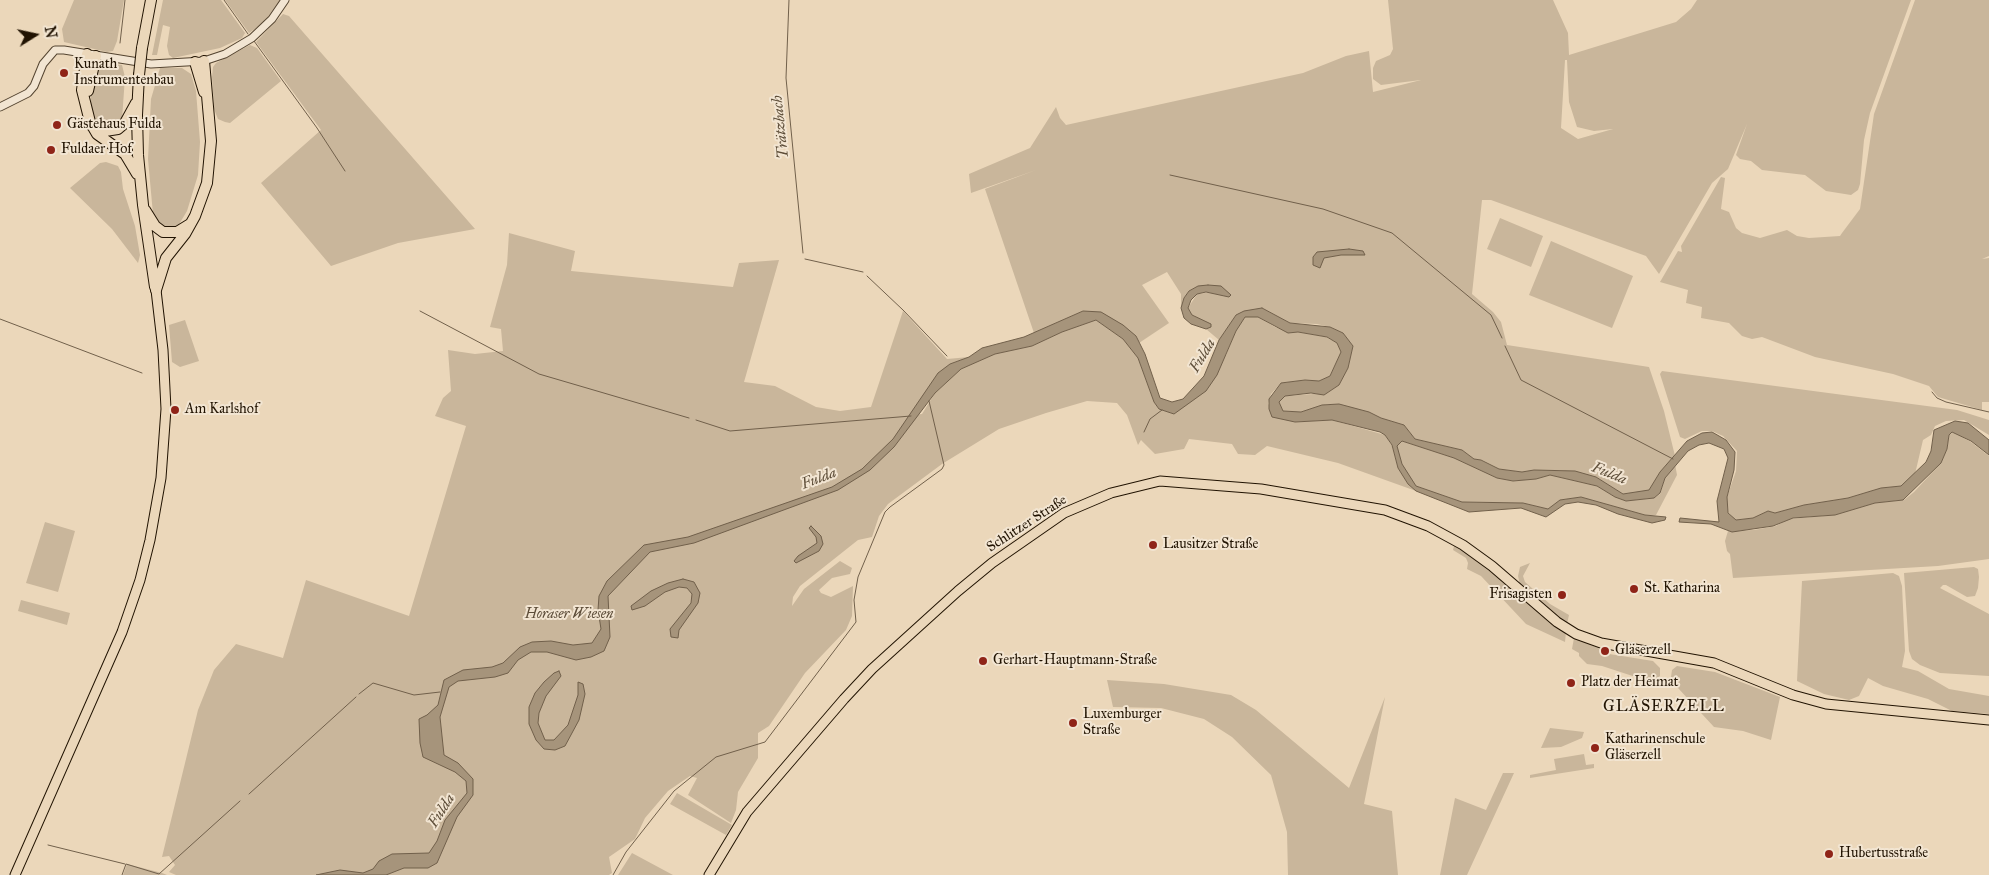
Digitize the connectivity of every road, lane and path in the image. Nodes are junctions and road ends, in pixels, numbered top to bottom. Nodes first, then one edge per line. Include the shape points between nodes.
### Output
1 (150, 0) edge
2 (286, 0) edge
3 (92, 55) junction
4 (200, 61) junction
5 (137, 99) junction
6 (0, 107) edge
7 (92, 126) junction
8 (140, 181) junction
9 (143, 205) junction
10 (191, 224) junction
11 (156, 290) junction
12 (1989, 720) edge
13 (15, 875) edge
14 (708, 875) edge

1 - 5 highway, bridge
2 - 4 street via 252,38 225,54
3 - 4 street via 151,64
3 - 6 street via 55,50 28,93
3 - 7 highway via 82,90
4 - 10 highway via 211,141 210,167 202,200
5 - 7 highway via 125,123 118,129 105,131
5 - 8 highway
7 - 8 highway via 97,134 129,157
8 - 9 highway
9 - 10 highway via 155,226 163,232 177,232
9 - 11 highway
10 - 11 highway via 166,258
11 - 13 main road via 166,409 161,478 150,540 122,632
12 - 14 main road, Schlitzer Straße via 1840,706 1805,699 1714,663 1621,648 1576,634 1542,611 1482,558 1453,539 1385,510 1261,489 1160,481 1112,493 1064,513 992,563 872,669 747,812

